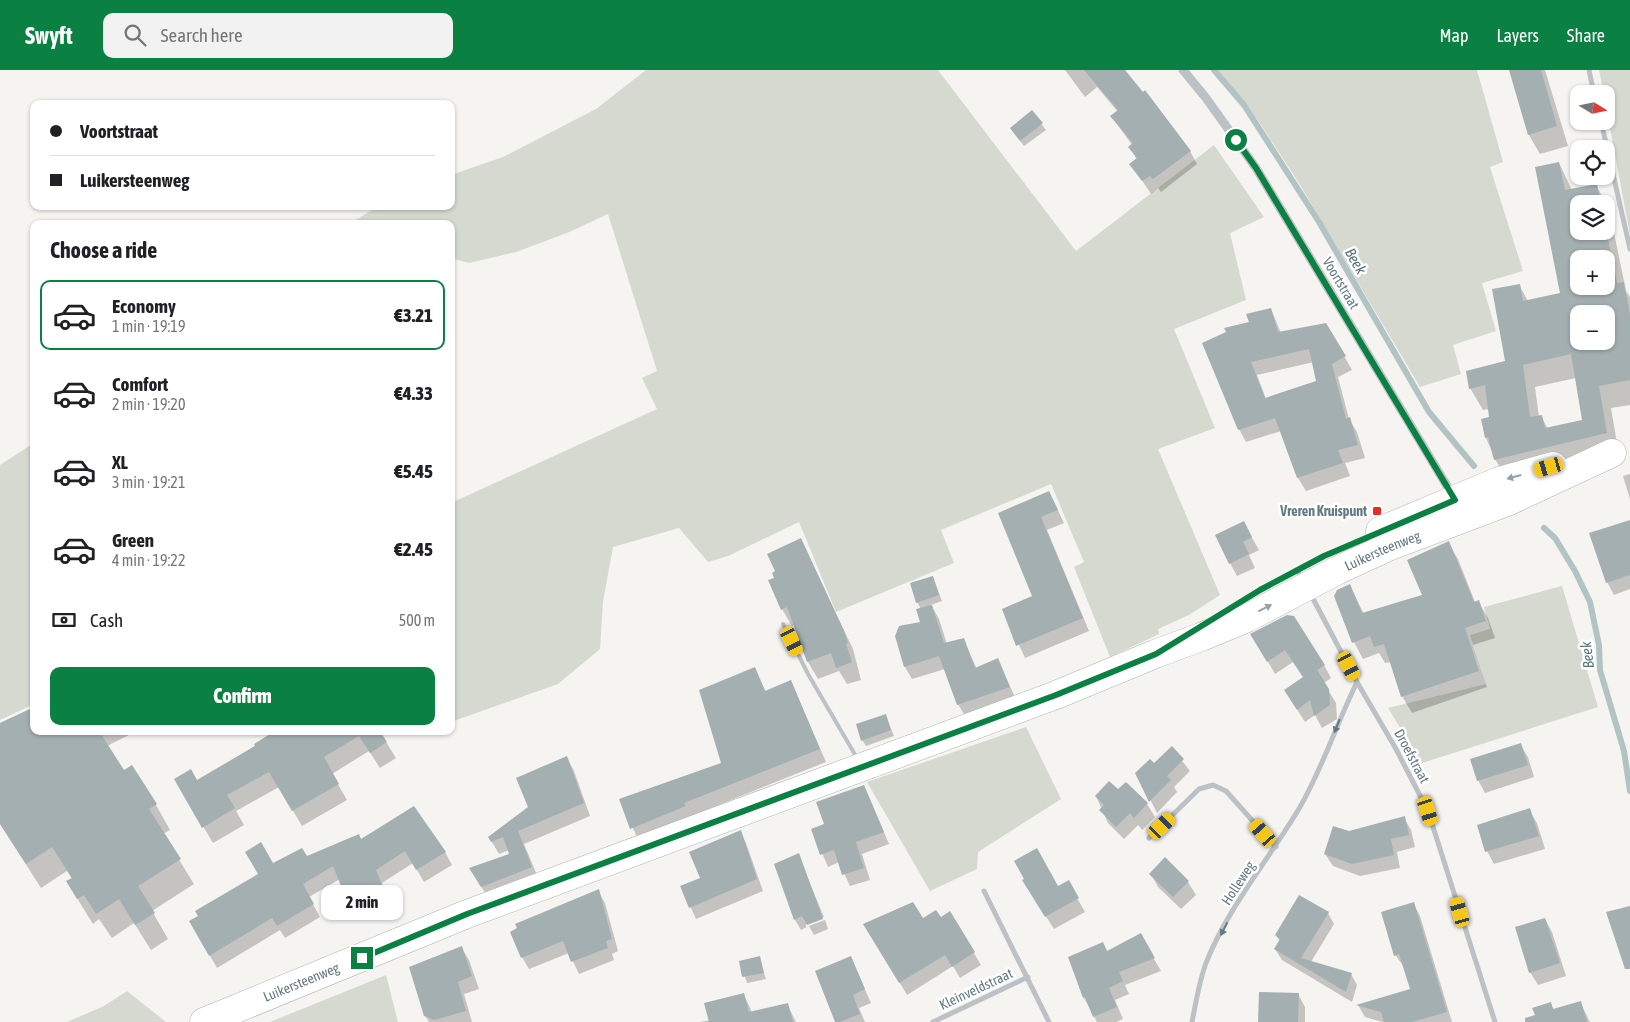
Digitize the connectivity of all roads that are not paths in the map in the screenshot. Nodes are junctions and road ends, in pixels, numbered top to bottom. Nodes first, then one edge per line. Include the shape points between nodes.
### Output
1 (1183, 70) edge
2 (1589, 70) edge
3 (1592, 85) edge
4 (1603, 130) edge
5 (1630, 249) edge
6 (1621, 450) edge
7 (1459, 509) junction
8 (1302, 578) junction
9 (784, 624) dead end
10 (1358, 682) junction
11 (863, 767) junction
12 (1149, 838) dead end
13 (1276, 847) junction
14 (984, 891) dead end
15 (1028, 977) junction
16 (204, 1022) edge
17 (934, 1022) edge
18 (1049, 1022) edge
19 (1192, 1022) edge
20 (1494, 1022) edge

1 - 7 street, Voortstraat via 1256,168
2 - 3 street
4 - 5 street
6 - 7 main road, Luikersteenweg via 1507,502
7 - 8 main road, Luikersteenweg via 1388,547
8 - 10 street, Droefstraat
8 - 11 main road, Luikersteenweg via 1247,618 1056,695
9 - 11 lane via 808,674
10 -> 13 street, Holleweg via 1320,769
10 - 20 street, Droefstraat via 1428,811
11 - 16 main road, Luikersteenweg via 467,914
12 - 13 street via 1199,789 1213,785 1226,791
13 -> 19 street, Holleweg via 1232,913 1206,963
14 - 15 street, Kleinveldstraat
15 - 17 street, Kleinveldstraat
15 - 18 street, Kleinveldstraat

